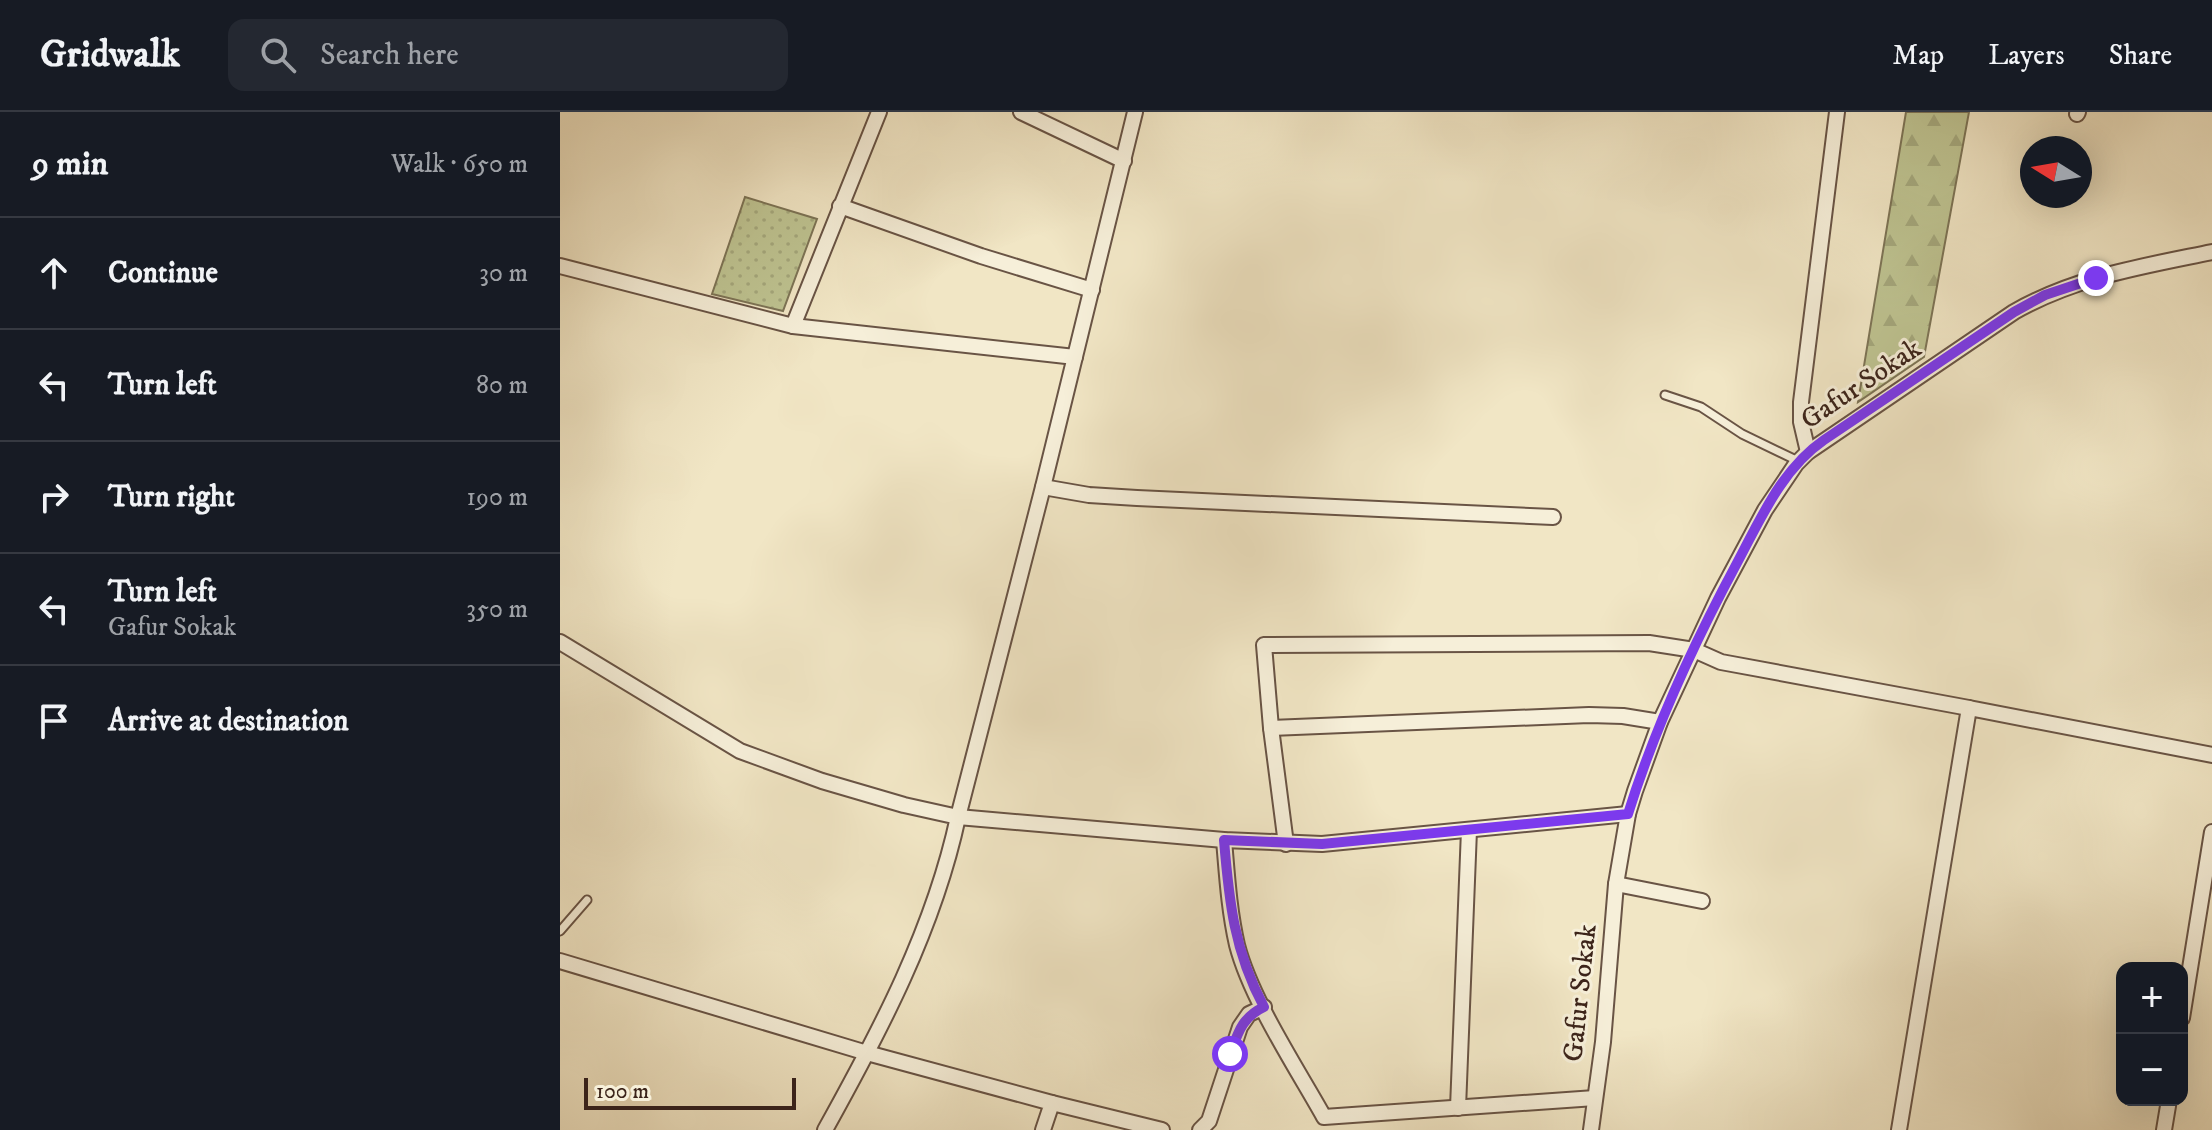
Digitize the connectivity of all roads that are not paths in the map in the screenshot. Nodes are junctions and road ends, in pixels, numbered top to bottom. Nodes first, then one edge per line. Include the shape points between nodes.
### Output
1 (879, 112) edge
2 (1021, 112) edge
3 (1135, 112) edge
4 (1837, 112) edge
5 (1124, 161) junction
6 (840, 206) junction
7 (2212, 252) edge
8 (560, 266) edge
9 (1092, 290) junction
10 (793, 326) junction
11 (1075, 357) junction
12 (1665, 395) dead end
13 (1803, 457) junction
14 (1043, 487) junction
15 (1553, 517) dead end
16 (560, 642) edge
17 (1694, 650) junction
18 (1969, 708) junction
19 (1660, 722) junction
20 (1271, 728) junction
21 (2212, 755) edge
22 (1628, 814) junction
23 (958, 817) junction
24 (1469, 830) junction
25 (2212, 832) edge
26 (1224, 840) junction
27 (1286, 844) junction
28 (1616, 884) junction
29 (587, 900) dead end
30 (1702, 901) dead end
31 (560, 931) edge
32 (560, 961) edge
33 (2188, 981) edge
34 (1264, 1007) junction
35 (867, 1053) junction
36 (1595, 1098) junction
37 (1052, 1103) junction
38 (2168, 1106) edge
39 (1458, 1108) junction
40 (825, 1130) edge
41 (1043, 1130) edge
42 (1162, 1130) edge
43 (1200, 1130) edge
44 (1591, 1130) edge
45 (1899, 1130) edge
46 (2164, 1130) edge

1 - 6 street
2 - 5 street
3 - 5 street
4 - 13 street via 1801,402
5 - 9 street
6 - 9 street
6 - 10 street
7 - 13 street, Gafur Sokak via 2045,295
8 - 10 street
9 - 11 street
10 - 11 street
11 - 14 street
12 - 13 lane via 1701,407 1742,434
13 - 17 street, Gafur Sokak via 1765,510
14 - 15 street via 1137,498
14 - 23 street
16 - 23 street via 740,751 822,781
17 - 18 street via 1721,662
17 - 19 street, Gafur Sokak
17 - 20 street via 1649,643 1264,645
18 - 21 street
18 - 45 street
19 - 20 street via 1589,715
19 - 22 street, Gafur Sokak
20 - 27 street
22 - 24 street
22 - 28 street, Gafur Sokak
23 - 26 street
23 - 35 street via 929,916
24 - 27 street
24 - 39 street
25 - 33 street
26 - 27 street
26 - 34 street via 1238,948
28 - 30 street
28 - 36 street, Gafur Sokak
29 - 31 lane
32 - 35 street
34 - 39 street via 1324,1117
34 - 43 street via 1249,1014 1240,1027 1209,1121
35 - 37 street
35 - 40 street
36 - 39 street
36 - 44 street, Gafur Sokak
37 - 41 street
37 - 42 street
38 - 46 street

